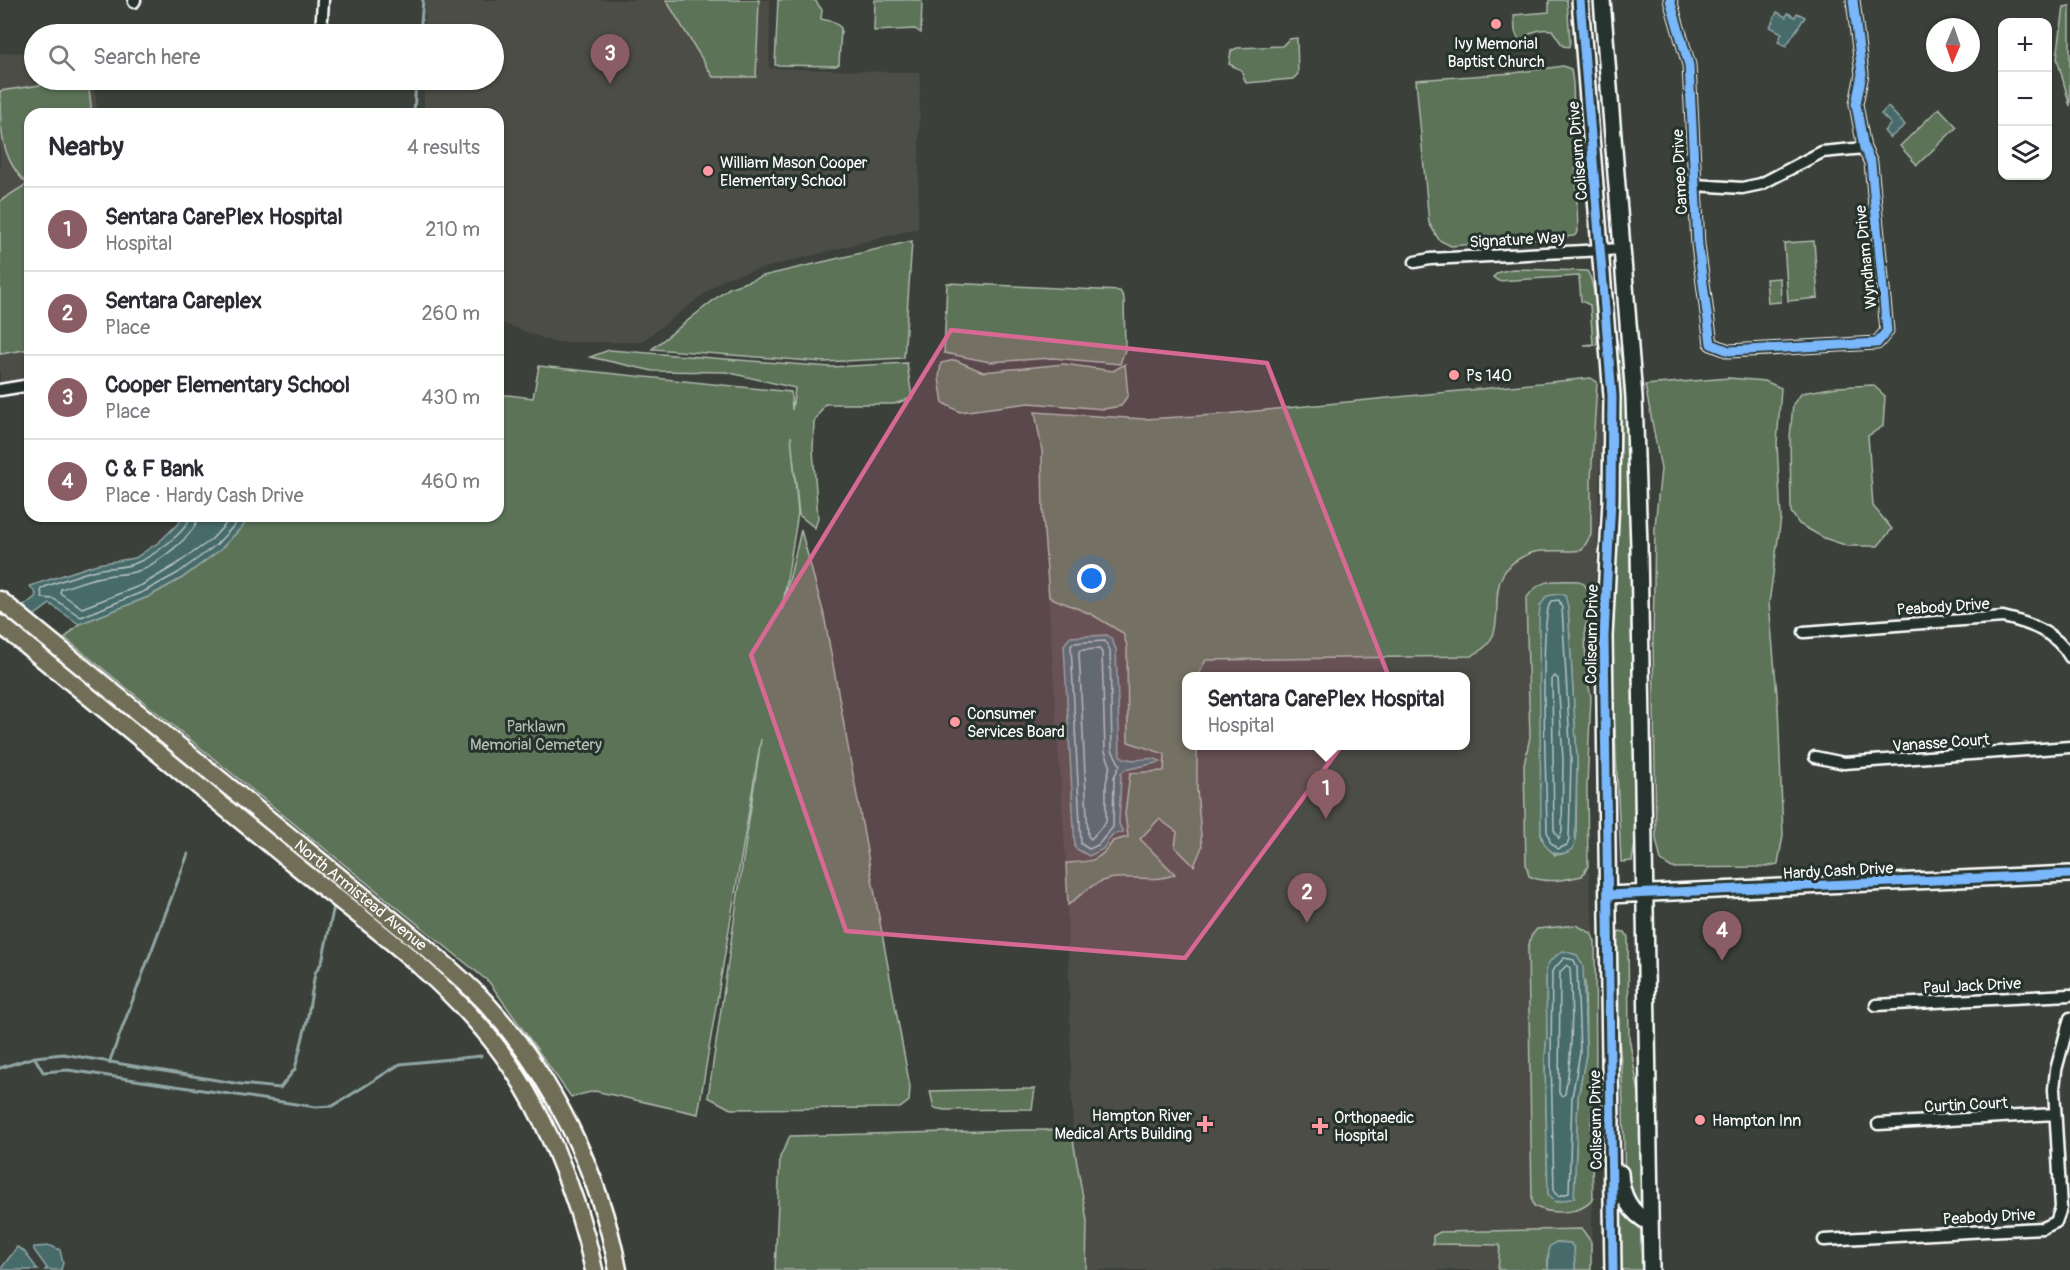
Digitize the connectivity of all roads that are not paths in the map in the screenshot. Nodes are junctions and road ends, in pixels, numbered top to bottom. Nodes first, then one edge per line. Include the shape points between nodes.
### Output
1 (323, 0) edge
2 (1580, 0) edge
3 (1602, 0) edge
4 (1670, 0) edge
5 (1853, 0) edge
6 (322, 24) edge
7 (1864, 148) junction
8 (1695, 185) junction
9 (1622, 249) junction
10 (1600, 250) junction
11 (1414, 262) dead end
12 (1711, 344) joint
13 (24, 386) edge
14 (0, 390) edge
15 (6, 604) edge
16 (0, 624) edge
17 (1804, 632) dead end
18 (2070, 657) edge
19 (2070, 747) edge
20 (1815, 757) dead end
21 (2070, 874) edge
22 (1644, 893) junction
23 (1608, 895) junction
24 (2070, 995) edge
25 (1608, 1003) junction
26 (1875, 1005) dead end
27 (2070, 1018) edge
28 (2055, 1113) junction
29 (1878, 1124) dead end
30 (1650, 1223) junction
31 (1824, 1240) dead end
32 (594, 1270) edge
33 (618, 1270) edge
34 (1613, 1270) edge
35 (1651, 1270) edge

1 - 6 street
2 - 10 street, Coliseum Drive
3 - 9 street
4 - 8 street, Cameo Drive via 1689,65
5 - 7 street, Wyndham Drive via 1862,74 1856,104
7 - 8 street via 1822,152 1761,184 1742,188
7 - 12 street, Wyndham Drive via 1871,164 1887,331 1877,343 1729,351
8 - 12 street, Cameo Drive via 1698,245
9 - 10 street, Signature Way
9 - 22 street via 1634,397
10 - 11 street, Signature Way
10 - 23 street, Coliseum Drive via 1612,396 1604,636
13 - 14 street
15 - 33 main road, North Armistead Avenue via 424,946 484,1002 532,1063 565,1118 595,1186
16 - 32 main road, North Armistead Avenue via 404,954 472,1017 508,1062 544,1129 576,1203
17 - 18 street, Peabody Drive via 2003,617 2029,623 2050,635
19 - 20 street, Vanasse Court via 1844,764
21 - 22 street, Hardy Cash Drive
22 - 23 street, Hardy Cash Drive
22 - 30 street
23 - 25 street, Coliseum Drive
24 - 26 street, Paul Jack Drive
25 - 30 street via 1618,1084 1621,1188 1632,1209
25 - 34 street, Coliseum Drive
27 - 28 street, Peabody Drive via 2056,1070
28 - 29 street, Curtin Court
28 - 31 street, Peabody Drive via 2061,1209 2056,1222 2043,1228
30 - 35 street

